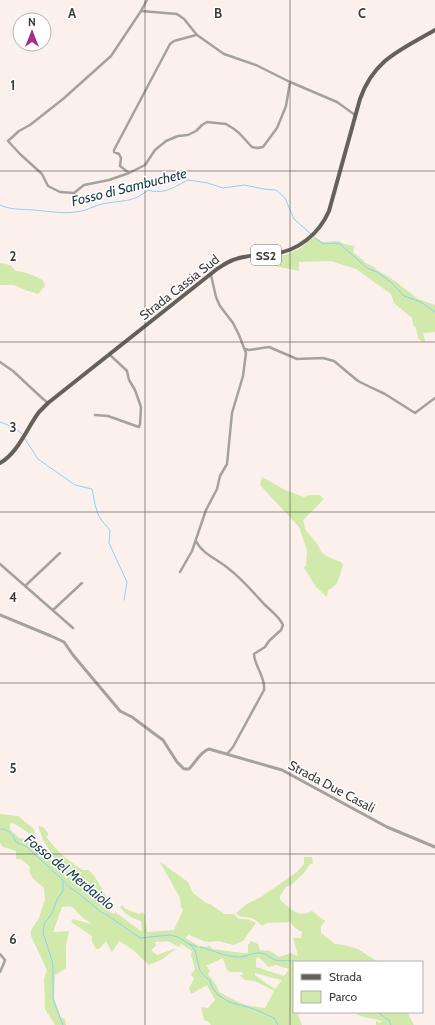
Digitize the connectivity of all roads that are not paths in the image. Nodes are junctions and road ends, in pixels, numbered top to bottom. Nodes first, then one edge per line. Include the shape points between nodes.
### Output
1 (147, 0) edge
2 (141, 11) junction
3 (435, 30) edge
4 (197, 35) junction
5 (290, 82) junction
6 (356, 115) junction
7 (129, 173) junction
8 (210, 274) junction
9 (245, 349) junction
10 (109, 354) junction
11 (0, 362) edge
12 (435, 398) edge
13 (48, 403) junction
14 (95, 415) dead end
15 (0, 462) edge
16 (196, 541) junction
17 (60, 553) dead end
18 (0, 564) edge
19 (180, 572) dead end
20 (82, 583) dead end
21 (25, 586) junction
22 (53, 610) junction
23 (0, 615) edge
24 (73, 628) dead end
25 (227, 754) junction
26 (435, 846) edge
27 (0, 954) edge
28 (0, 972) edge

1 - 2 street
2 - 4 street via 176,14 184,19
2 - 7 street via 111,56 63,99 8,141 42,174 48,186 60,192 74,193 84,185
3 - 6 main road, Strada Cassia Sud / SS2 via 380,65 366,84
4 - 5 street via 224,54 256,65
4 - 7 street via 170,44 114,150 121,158 120,166
5 - 6 street via 337,102
5 - 7 street via 286,106 280,121 263,147 252,147 226,124 207,122 188,135 166,141 155,150 145,165
6 - 8 main road, Strada Cassia Sud / SS2 via 329,211 312,236 288,251 234,259
8 - 9 street via 220,306 233,323
8 - 10 main road, Strada Cassia Sud / SS2
9 - 12 street via 269,347 297,359 329,359 358,381 415,413
9 - 16 street via 243,376 232,413 227,464 206,510
10 - 13 main road, Strada Cassia Sud / SS2
10 - 14 street via 128,374 141,407 140,424 139,427 108,416
11 - 13 street
13 - 15 main road, Strada Cassia Sud / SS2 via 9,456
16 - 19 street
16 - 25 street via 246,584 283,625 265,647 254,654 265,686 264,690
17 - 21 street
18 - 21 street
20 - 22 street
21 - 22 street
22 - 24 street
23 - 25 street, Strada Due Casali via 64,642 120,711 160,737 184,769 189,769 205,750
25 - 26 street, Strada Due Casali via 282,770 387,827
27 - 28 street via 5,960

